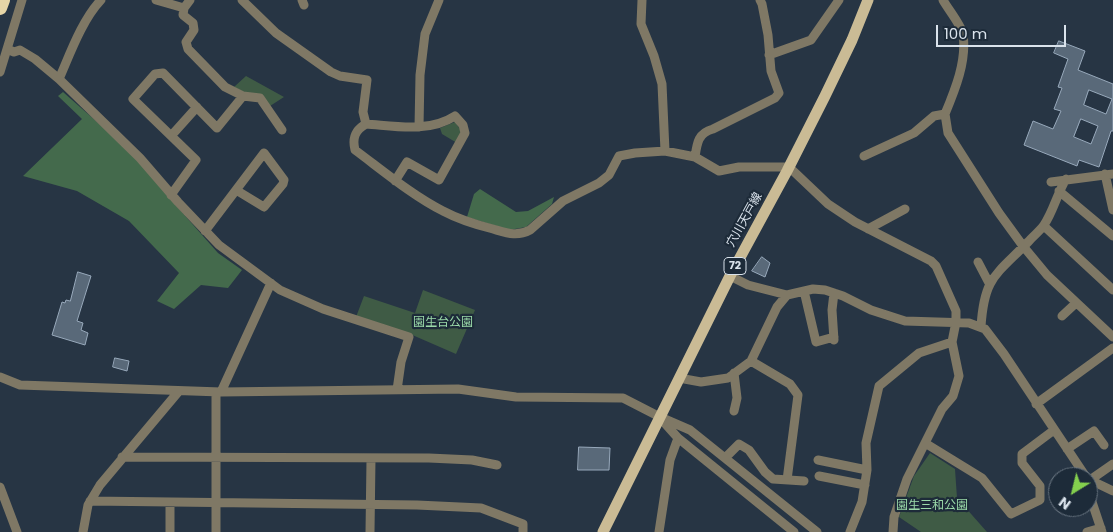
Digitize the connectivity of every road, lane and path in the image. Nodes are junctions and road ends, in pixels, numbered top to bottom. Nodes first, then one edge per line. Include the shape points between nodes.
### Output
1 (2, 0) edge
2 (22, 0) edge
3 (101, 0) edge
4 (156, 0) edge
5 (190, 0) edge
6 (242, 0) edge
7 (439, 0) edge
8 (642, 0) edge
9 (760, 0) edge
10 (839, 0) edge
11 (868, 0) edge
12 (943, 0) edge
13 (0, 8) edge
14 (184, 8) junction
15 (7, 49) junction
16 (769, 56) junction
17 (0, 72) edge
18 (59, 79) junction
19 (243, 96) junction
20 (197, 107) junction
21 (945, 114) junction
22 (366, 124) junction
23 (419, 127) junction
24 (282, 130) dead end
25 (171, 136) junction
26 (665, 152) junction
27 (864, 156) dead end
28 (695, 157) junction
29 (789, 167) junction
30 (1109, 174) edge
31 (1066, 179) junction
32 (395, 181) junction
33 (1051, 182) dead end
34 (236, 190) junction
35 (1059, 191) junction
36 (172, 194) junction
37 (905, 209) dead end
38 (1113, 210) edge
39 (1044, 226) junction
40 (868, 229) junction
41 (205, 231) junction
42 (1113, 236) edge
43 (1023, 246) junction
44 (978, 262) dead end
45 (730, 276) junction
46 (989, 283) junction
47 (271, 284) junction
48 (1113, 290) edge
49 (804, 291) junction
50 (834, 293) junction
51 (787, 295) junction
52 (1076, 303) junction
53 (1062, 316) dead end
54 (956, 322) junction
55 (981, 327) junction
56 (1113, 337) edge
57 (952, 342) junction
58 (1113, 348) edge
59 (751, 361) junction
60 (734, 374) junction
61 (0, 377) edge
62 (679, 378) junction
63 (396, 390) junction
64 (179, 391) junction
65 (219, 392) junction
66 (1036, 404) junction
67 (734, 412) dead end
68 (660, 417) junction
69 (1054, 430) junction
70 (678, 438) junction
71 (925, 443) junction
72 (1104, 445) dead end
73 (1067, 449) junction
74 (216, 457) junction
75 (122, 458) junction
76 (725, 458) junction
77 (371, 459) junction
78 (818, 460) dead end
79 (1113, 464) edge
80 (497, 465) dead end
81 (1080, 467) edge
82 (867, 470) junction
83 (1098, 473) edge
84 (820, 476) dead end
85 (787, 480) junction
86 (804, 482) dead end
87 (1098, 484) edge
88 (865, 486) junction
89 (0, 487) edge
90 (1113, 492) edge
91 (90, 501) junction
92 (170, 502) junction
93 (216, 502) junction
94 (370, 505) junction
95 (1097, 517) edge
96 (1101, 530) edge
97 (790, 531) edge
98 (17, 532) edge
99 (83, 532) edge
100 (170, 532) edge
101 (216, 532) edge
102 (370, 532) edge
103 (523, 532) edge
104 (603, 532) edge
105 (659, 532) edge
106 (817, 532) edge
107 (850, 532) edge
108 (893, 532) edge
109 (1088, 532) edge

1 - 13 highway
2 - 15 street
3 - 18 street via 74,44
4 - 14 street
5 - 14 street
6 - 22 street via 276,33 331,72 367,80 362,112
7 - 23 street via 425,34
8 - 26 street via 641,24 662,84
9 - 16 street
10 - 16 street via 810,40
11 - 29 main road, 穴川天戸線 / 72 via 852,40
12 - 21 street via 963,33 959,82
14 - 19 street via 183,15 193,23 194,30 186,42 188,49 225,87
15 - 17 street
15 - 18 street via 20,50
16 - 28 street via 779,93 775,98 705,131 698,139
18 - 36 street
19 - 20 street via 218,128
19 - 24 street via 260,98
20 - 25 street
20 - 25 street via 163,73 155,74 133,99
21 - 27 street via 934,116 914,133
21 - 43 street via 948,133
22 - 23 street
22 - 32 street via 355,134 355,150
23 - 32 street via 455,116 465,133 439,180 407,162
25 - 36 street via 196,160
26 - 28 street
26 - 32 street via 619,156 609,175 563,201 524,233 514,234 487,227 443,211
28 - 29 street via 719,170
29 - 40 street via 828,204
29 - 45 main road, 穴川天戸線 / 72
30 - 31 street
30 - 38 street
31 - 33 street
31 - 35 street
34 - 34 street via 264,153 284,180 264,207
34 - 41 street
35 - 39 street
35 - 42 street
36 - 41 street
37 - 40 street
39 - 43 street
39 - 48 street
40 - 54 street via 936,266 956,311
41 - 47 street
43 - 46 street
43 - 52 street
44 - 46 street
45 - 51 street
45 - 62 main road, 穴川天戸線 / 72
46 - 55 street via 983,302
47 - 63 street via 286,294 323,309 409,337
47 - 65 street
49 - 50 street via 813,289
49 - 50 street via 816,342 834,339
49 - 51 street
50 - 54 street via 905,321
51 - 59 street via 777,307
52 - 53 street
52 - 56 street
54 - 55 street
54 - 57 street
55 - 66 street via 996,342
57 - 71 street via 959,376 957,385
57 - 82 street via 919,354 879,386 866,444
58 - 66 street
59 - 60 street
59 - 85 street via 790,384 798,395
60 - 62 street via 701,382
60 - 67 street via 737,398
61 - 64 street via 20,384
62 - 68 main road, 穴川天戸線 / 72
63 - 65 street
63 - 68 street via 458,389 516,397 623,398
64 - 65 street
64 - 75 street
65 - 74 street
66 - 69 street
68 - 70 street
68 - 76 street via 690,430
68 - 104 main road, 穴川天戸線 / 72
69 - 71 street via 1022,454 1022,463 1040,486 1040,500 1012,514 982,478
69 - 73 street
70 - 97 street
70 - 105 street via 670,460
71 - 108 street via 907,479 894,517
72 - 73 street via 1094,431
73 - 81 street
74 - 75 street
74 - 77 street
74 - 93 street
75 - 91 street
76 - 85 street via 739,444 749,450 773,479
76 - 106 street
77 - 80 street via 472,460
77 - 94 street
78 - 82 street
79 - 83 street
82 - 88 street
84 - 88 street
85 - 86 street
87 - 90 street
88 - 107 street
89 - 98 street
91 - 92 street
91 - 99 street
92 - 93 street
92 - 100 street
93 - 94 street
93 - 101 street
94 - 102 street
94 - 103 street via 481,508 523,524
95 - 96 street
96 - 109 street

